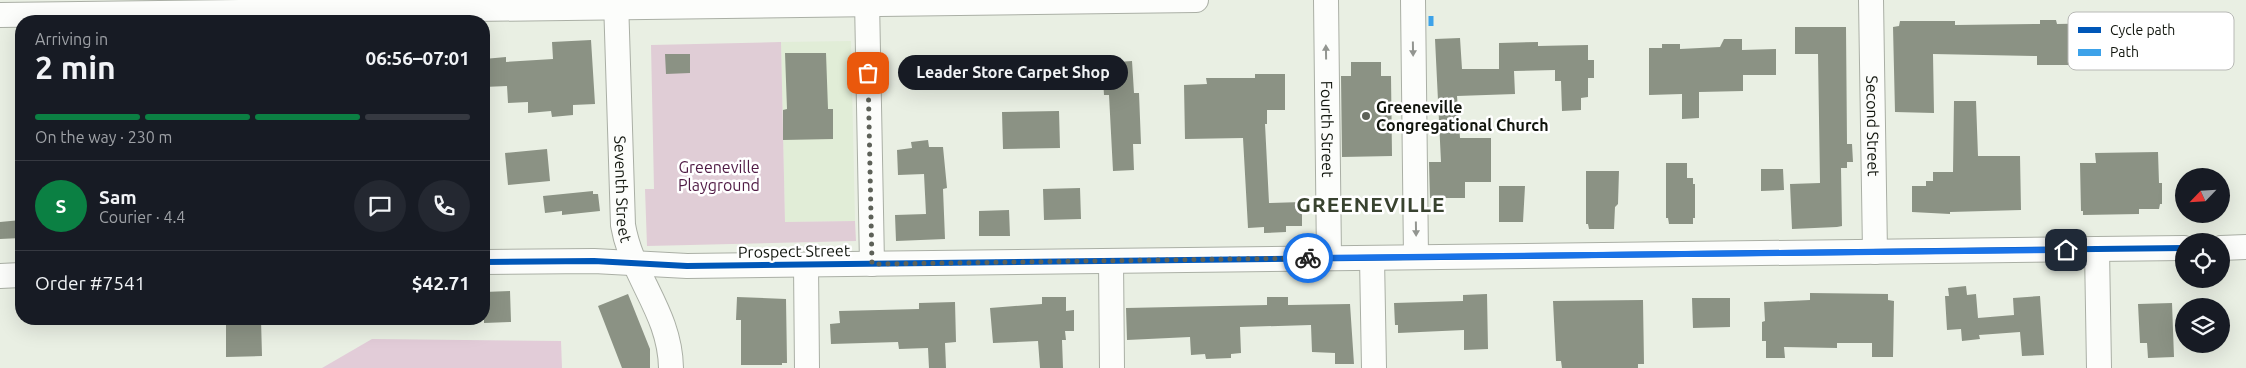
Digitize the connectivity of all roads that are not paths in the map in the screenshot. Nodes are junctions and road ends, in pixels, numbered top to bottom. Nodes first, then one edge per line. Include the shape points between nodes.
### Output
1 (1196, 0) edge
2 (1326, 0) edge
3 (1412, 0) edge
4 (1871, 0) edge
5 (991, 1) edge
6 (1116, 1) edge
7 (867, 2) edge
8 (616, 4) edge
9 (378, 11) edge
10 (125, 12) edge
11 (0, 15) edge
12 (2246, 247) edge
13 (2175, 248) edge
14 (2230, 248) edge
15 (2097, 249) junction
16 (1875, 252) junction
17 (1416, 257) junction
18 (1328, 258) junction
19 (1372, 258) junction
20 (1111, 261) junction
21 (490, 262) edge
22 (635, 263) junction
23 (806, 264) junction
24 (872, 264) junction
25 (15, 275) edge
26 (0, 276) edge
27 (671, 368) edge
28 (807, 368) edge
29 (1112, 368) edge
30 (1374, 368) edge
31 (2099, 368) edge

1 - 6 street
18 -> 2 street, Fourth Street
3 -> 17 street
4 - 16 street, Second Street
5 - 6 street
5 - 7 street
7 - 8 street
7 - 24 street
8 - 9 street
8 - 22 street, Seventh Street via 622,217
9 - 10 street
10 - 11 street
12 - 14 street
13 - 15 street, Prospect Street
15 - 16 street, Prospect Street
15 - 31 street
16 - 17 street, Prospect Street
17 - 19 street, Prospect Street
18 - 19 street, Prospect Street
18 - 20 street, Prospect Street
19 - 30 street
20 - 24 street, Prospect Street
20 - 29 street
21 - 22 street, Prospect Street via 578,260
22 - 23 street, Prospect Street via 687,266
22 - 27 street, Seventh Street via 662,318 669,341
23 - 24 street, Prospect Street
23 - 28 street
25 - 26 street

